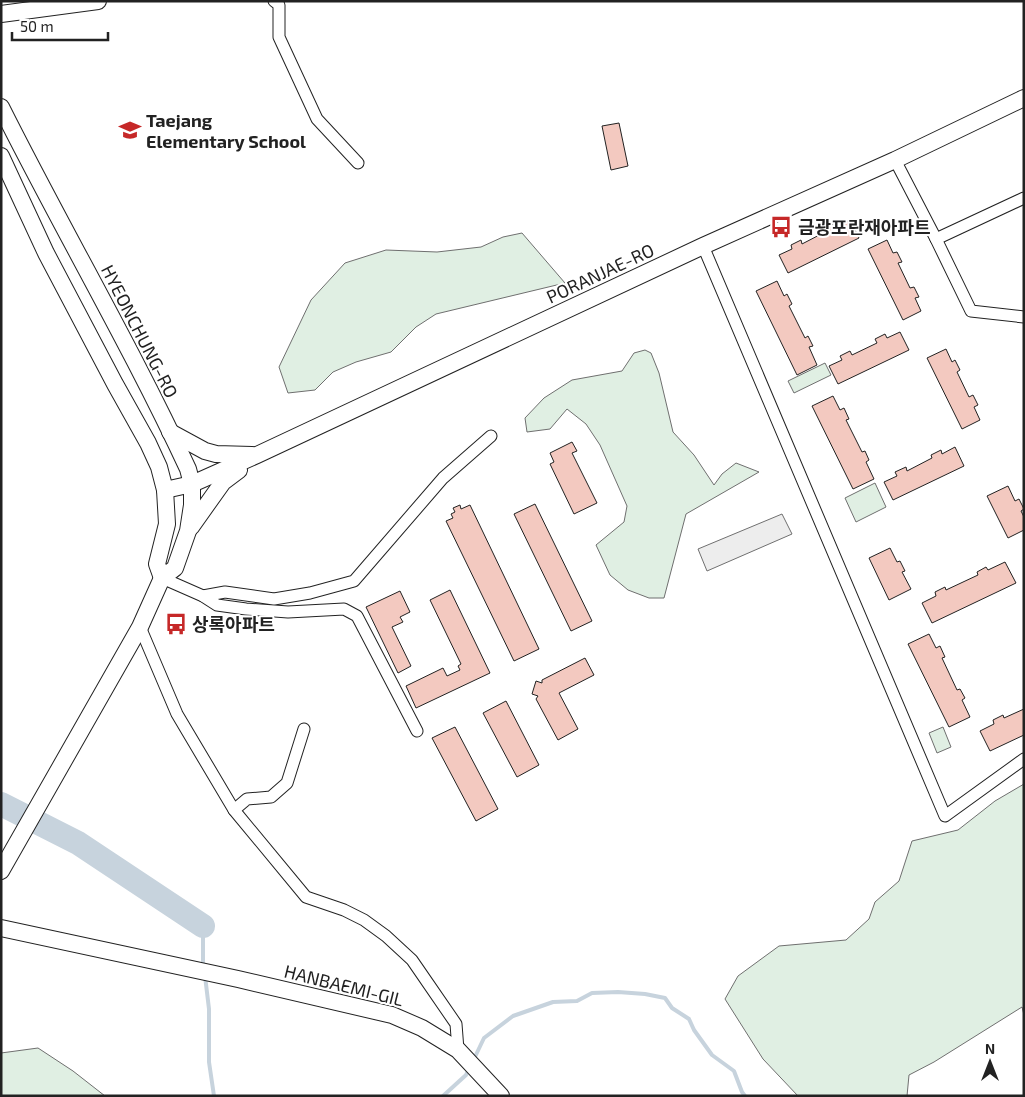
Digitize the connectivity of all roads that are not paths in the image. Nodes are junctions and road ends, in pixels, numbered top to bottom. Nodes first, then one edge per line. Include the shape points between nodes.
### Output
1 (97, 1) edge
2 (274, 1) edge
3 (1, 14) edge
4 (1024, 98) edge
5 (1, 107) edge
6 (22, 149) junction
7 (2, 158) edge
8 (896, 160) junction
9 (358, 163) dead end
10 (1024, 198) edge
11 (936, 239) junction
12 (703, 246) junction
13 (1024, 317) edge
14 (170, 432) junction
15 (491, 436) dead end
16 (257, 455) junction
17 (192, 484) junction
18 (165, 490) junction
19 (188, 531) junction
20 (162, 578) junction
21 (202, 596) junction
22 (140, 627) junction
23 (304, 728) dead end
24 (417, 731) dead end
25 (1024, 759) edge
26 (234, 810) junction
27 (1, 871) edge
28 (1, 928) edge
29 (461, 1052) junction
30 (501, 1096) edge

1 - 3 street
2 - 9 street via 279,5 279,37 317,119
4 - 8 street, PORANJAE-RO
5 - 6 street, HYEONCHUNG-RO
6 - 7 street
6 - 14 street, HYEONCHUNG-RO via 136,361
7 - 18 street via 46,253 148,443
8 - 11 street
8 - 12 street, PORANJAE-RO
10 - 11 street
11 - 13 street via 970,311
12 - 16 street, PORANJAE-RO
12 - 25 street via 945,816
14 - 16 street via 216,454
14 - 17 street, HYEONCHUNG-RO
15 - 21 street via 444,478 354,581 274,599 226,592
16 - 17 street, PORANJAE-RO
16 - 19 street via 223,482
17 - 18 street, PORANJAE-RO
17 - 19 street, HYEONCHUNG-RO
18 - 20 street via 167,524 157,564
19 - 20 street, HYEONCHUNG-RO via 175,568
20 - 21 street
20 - 22 street, HYEONCHUNG-RO
21 - 24 street via 217,605 246,609 288,612 344,609 356,616
22 - 26 street via 176,714
22 - 27 street, HYEONCHUNG-RO
23 - 26 street via 287,783 271,797 247,799
26 - 29 street via 306,897 364,920 412,960 456,1024
28 - 29 street, HANBAEMI-GIL via 392,1015 422,1028
29 - 30 street, HANBAEMI-GIL

